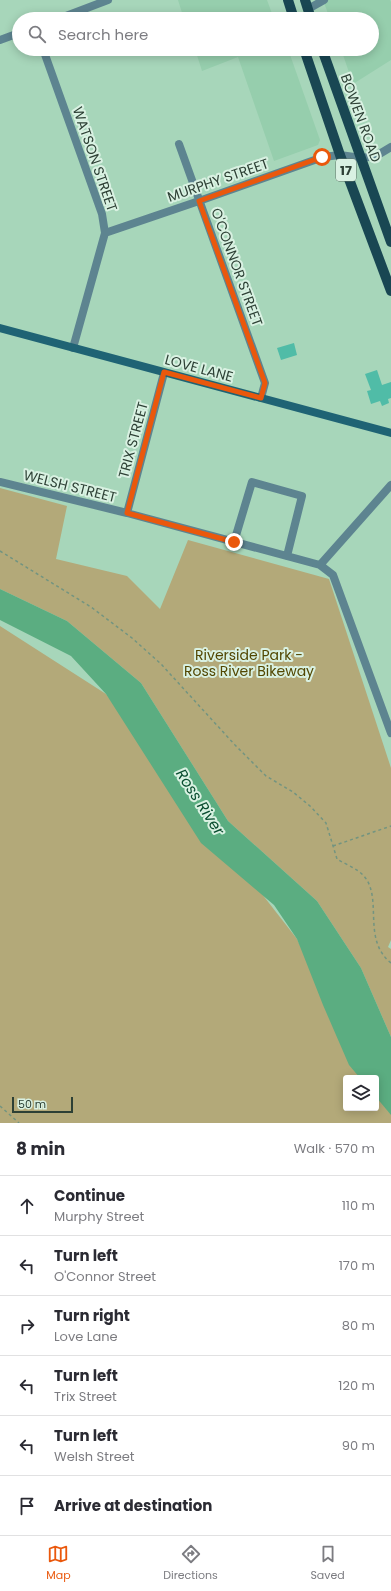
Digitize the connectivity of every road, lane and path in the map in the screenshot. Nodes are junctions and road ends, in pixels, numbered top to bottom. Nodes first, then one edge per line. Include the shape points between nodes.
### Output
1 (108, 0) edge
2 (288, 0) edge
3 (324, 0) edge
4 (306, 4) edge
5 (76, 12) edge
6 (292, 12) edge
7 (12, 36) edge
8 (0, 40) edge
9 (46, 56) edge
10 (306, 56) edge
11 (325, 56) edge
12 (179, 144) dead end
13 (391, 147) edge
14 (340, 155) junction
15 (361, 158) junction
16 (199, 201) junction
17 (105, 233) junction
18 (391, 242) edge
19 (391, 291) edge
20 (0, 328) edge
21 (73, 348) junction
22 (164, 372) junction
23 (261, 398) junction
24 (391, 433) edge
25 (0, 482) edge
26 (391, 485) edge
27 (127, 513) junction
28 (234, 542) junction
29 (0, 551) edge
30 (287, 556) junction
31 (320, 565) junction
32 (391, 733) edge
33 (391, 826) edge
34 (333, 846) junction
35 (391, 963) edge
36 (0, 1106) edge
37 (19, 1123) edge

1 - 5 street
2 - 6 main road
3 - 4 street
7 - 8 street
9 - 17 street, WATSON STREET via 102,214
10 - 14 main road, 17
11 - 15 main road, BOWEN ROAD / 17
12 - 16 street, O'CONNOR STREET
13 - 15 street via 376,156
14 - 15 street, MURPHY STREET
14 - 16 street, MURPHY STREET via 322,157
14 - 19 main road, 17
15 - 18 main road, BOWEN ROAD / 17
16 - 17 street, MURPHY STREET
16 - 23 street, O'CONNOR STREET via 265,383
17 - 21 street, WATSON STREET
20 - 21 street, LOVE LANE
21 - 22 street, LOVE LANE
22 - 23 street, LOVE LANE
22 - 27 street, TRIX STREET
23 - 24 street, LOVE LANE
25 - 27 street, WELSH STREET
26 - 31 street
27 - 28 street, WELSH STREET
28 - 30 street, WELSH STREET
28 - 30 street via 252,482 302,496
29 - 34 path via 91,607 132,638 161,664 266,776 310,806 326,823
30 - 31 street, WELSH STREET
31 - 32 street via 333,575
33 - 34 path
34 - 35 path via 337,859 355,868 368,882 377,945 384,958
36 - 37 path

